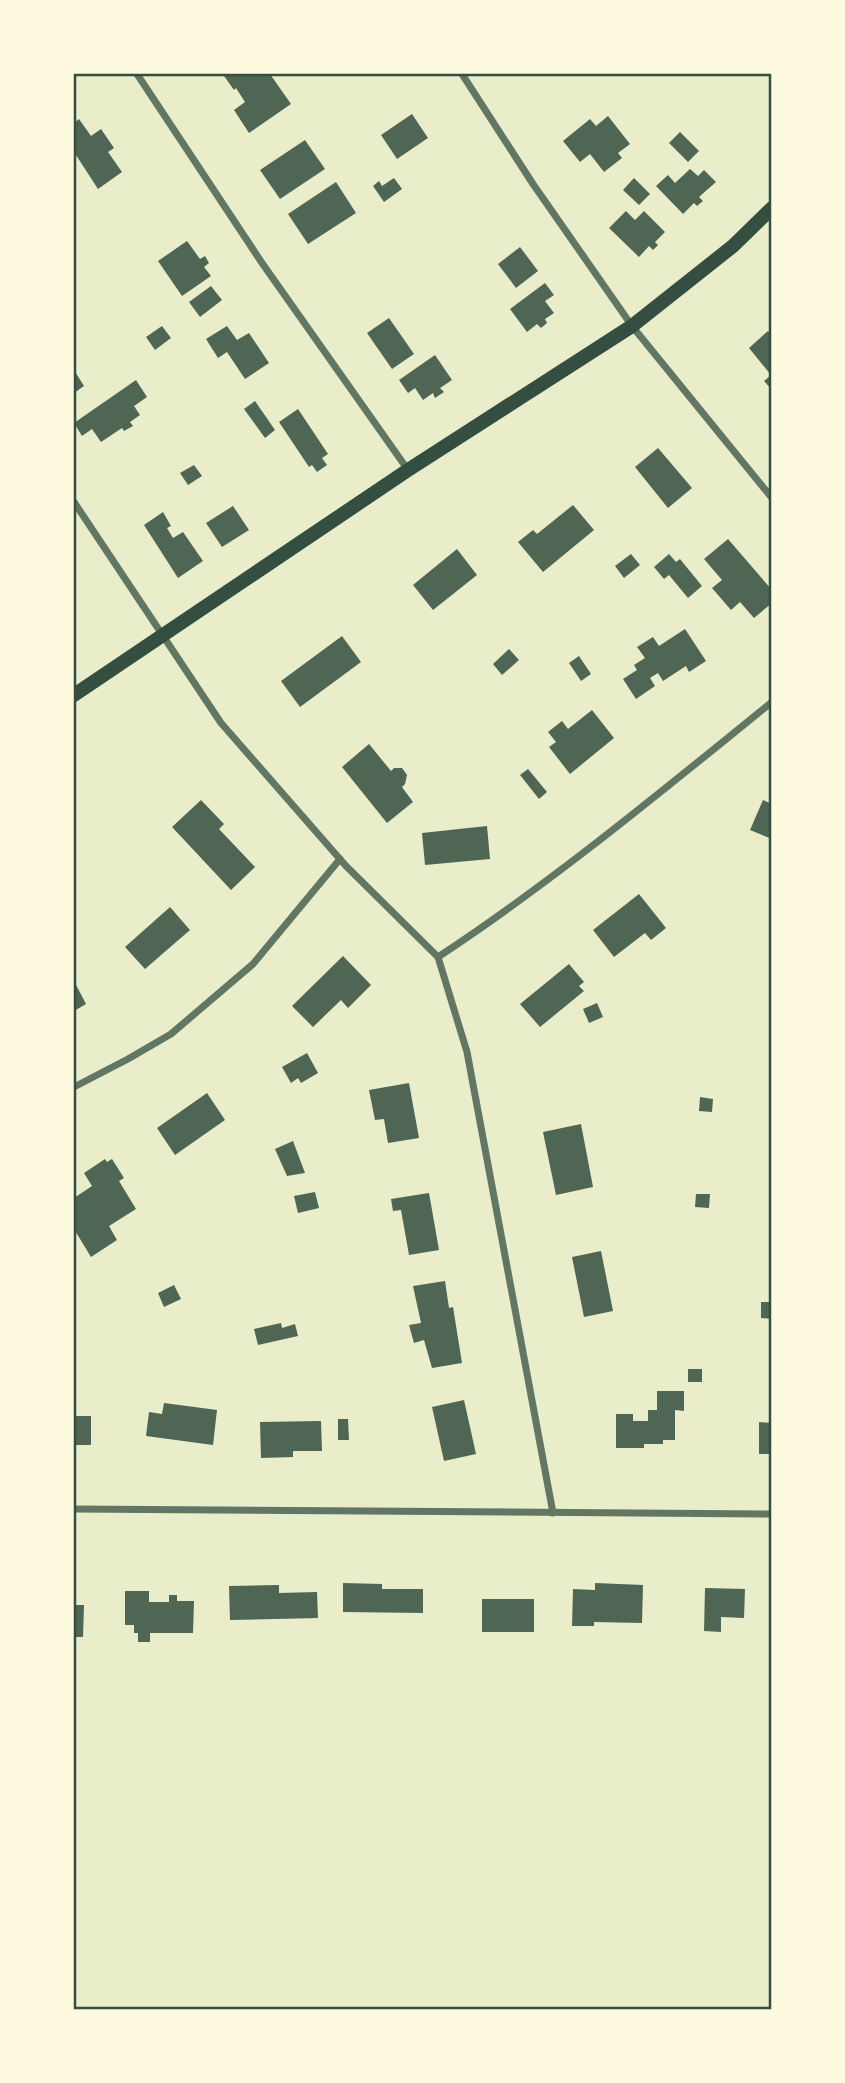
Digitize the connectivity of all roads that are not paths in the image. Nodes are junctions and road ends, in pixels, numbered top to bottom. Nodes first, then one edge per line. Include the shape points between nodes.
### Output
1 (137, 74) edge
2 (462, 74) edge
3 (772, 208) edge
4 (632, 326) junction
5 (408, 470) junction
6 (772, 498) edge
7 (74, 502) edge
8 (163, 635) junction
9 (74, 695) edge
10 (772, 702) edge
11 (340, 859) junction
12 (438, 957) junction
13 (74, 1087) edge
14 (74, 1509) edge
15 (554, 1513) junction
16 (772, 1514) edge

1 - 5 street via 262,263
2 - 4 street
3 - 4 main road via 733,246
4 - 5 main road
4 - 6 street
5 - 8 main road
7 - 8 street
8 - 9 main road
8 - 11 street via 221,723
10 - 12 street via 615,827
11 - 12 street
11 - 13 street via 253,964 171,1034
12 - 15 street via 467,1052
14 - 15 street
15 - 16 street

